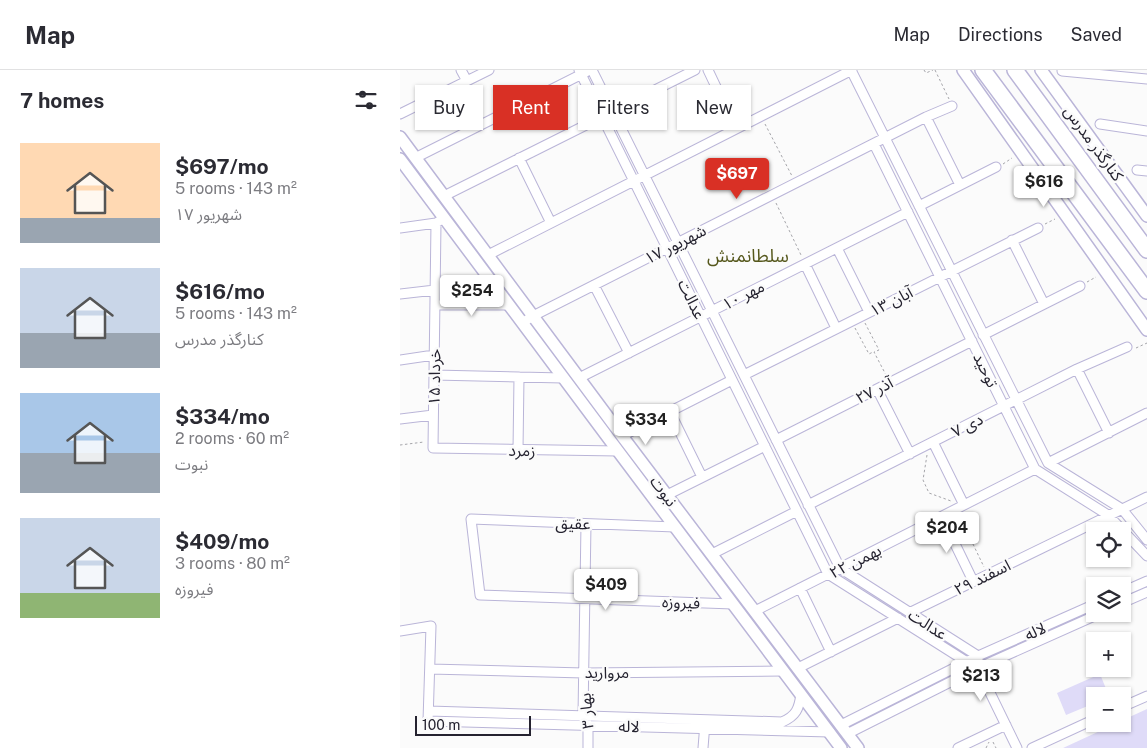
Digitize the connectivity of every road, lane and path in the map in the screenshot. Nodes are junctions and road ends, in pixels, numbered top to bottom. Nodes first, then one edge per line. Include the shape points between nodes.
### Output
1 (462, 70) edge
2 (489, 70) edge
3 (591, 70) edge
4 (694, 70) edge
5 (708, 70) edge
6 (852, 70) edge
7 (924, 70) edge
8 (934, 70) edge
9 (963, 70) edge
10 (983, 70) edge
11 (1015, 70) edge
12 (1041, 70) edge
13 (1062, 71) dead end
14 (580, 72) edge
15 (1147, 79) edge
16 (467, 81) junction
17 (586, 85) edge
18 (599, 85) edge
19 (664, 85) edge
20 (715, 85) edge
21 (952, 106) joint
22 (400, 114) edge
23 (761, 116) junction
24 (926, 117) junction
25 (751, 121) edge
26 (1100, 124) dead end
27 (578, 129) edge
28 (608, 130) edge
29 (622, 130) edge
30 (734, 130) edge
31 (1147, 131) edge
32 (400, 138) edge
33 (885, 138) junction
34 (874, 144) junction
35 (1022, 153) junction
36 (415, 158) junction
37 (519, 158) junction
38 (400, 159) edge
39 (996, 167) joint
40 (645, 176) junction
41 (634, 181) junction
42 (795, 184) junction
43 (960, 185) junction
44 (772, 195) junction
45 (444, 196) junction
46 (919, 206) junction
47 (908, 212) junction
48 (1065, 214) junction
49 (1147, 216) edge
50 (440, 220) junction
51 (551, 223) junction
52 (400, 228) edge
53 (1038, 228) joint
54 (1012, 240) junction
55 (678, 243) junction
56 (667, 248) junction
57 (837, 248) junction
58 (1147, 250) edge
59 (488, 255) junction
60 (805, 264) junction
61 (952, 271) junction
62 (1106, 272) junction
63 (940, 277) junction
64 (594, 285) junction
65 (1080, 286) joint
66 (435, 290) junction
67 (1147, 291) edge
68 (400, 294) edge
69 (1044, 304) junction
70 (435, 305) junction
71 (509, 305) junction
72 (712, 311) junction
73 (865, 314) junction
74 (533, 316) junction
75 (701, 316) junction
76 (851, 321) junction
77 (522, 323) junction
78 (836, 328) junction
79 (1147, 330) edge
80 (984, 334) junction
81 (972, 341) junction
82 (1147, 343) edge
83 (1127, 347) joint
84 (629, 352) junction
85 (874, 352) junction
86 (434, 355) junction
87 (400, 360) edge
88 (1077, 369) junction
89 (434, 375) junction
90 (744, 375) junction
91 (519, 377) junction
92 (563, 378) junction
93 (579, 378) junction
94 (732, 380) junction
95 (890, 382) junction
96 (876, 389) junction
97 (1016, 400) junction
98 (1004, 406) junction
99 (670, 412) junction
100 (1147, 413) edge
101 (433, 415) junction
102 (400, 419) edge
103 (1109, 432) junction
104 (622, 436) junction
105 (776, 440) junction
106 (433, 441) junction
107 (931, 443) junction
108 (400, 445) edge
109 (765, 446) junction
110 (518, 450) junction
111 (618, 452) junction
112 (910, 454) junction
113 (1048, 463) junction
114 (1036, 470) junction
115 (702, 477) junction
116 (667, 495) junction
117 (1147, 496) edge
118 (808, 506) junction
119 (960, 508) junction
120 (1122, 509) junction
121 (797, 511) junction
122 (1108, 515) junction
123 (942, 517) junction
124 (586, 524) junction
125 (675, 527) junction
126 (1147, 540) edge
127 (712, 554) junction
128 (1147, 556) edge
129 (840, 568) junction
130 (828, 574) junction
131 (987, 574) junction
132 (973, 581) junction
133 (1147, 581) edge
134 (800, 588) junction
135 (1131, 588) edge
136 (1147, 592) edge
137 (480, 595) joint
138 (585, 599) junction
139 (1131, 599) edge
140 (733, 604) junction
141 (1086, 608) edge
142 (754, 611) junction
143 (910, 612) junction
144 (898, 618) junction
145 (1086, 620) edge
146 (400, 630) edge
147 (831, 652) junction
148 (978, 656) junction
149 (967, 662) junction
150 (798, 668) junction
151 (978, 668) junction
152 (430, 669) junction
153 (784, 670) junction
154 (584, 673) junction
155 (801, 694) junction
156 (1147, 696) edge
157 (1131, 703) edge
158 (429, 711) junction
159 (583, 715) junction
160 (705, 724) junction
161 (1086, 724) edge
162 (588, 725) junction
163 (1006, 725) junction
164 (844, 730) junction
165 (830, 732) junction
166 (850, 747) edge
167 (588, 748) edge
168 (703, 748) edge
169 (958, 748) edge
170 (1017, 748) edge
171 (1032, 748) edge

1 - 16 street
2 - 16 street
3 - 14 street
3 - 18 street, عدالت
4 - 19 street
5 - 20 street
6 - 23 street
6 - 33 street, توحید
7 - 8 path via 926,73
8 - 21 path
9 - 35 street
10 - 67 highway
11 - 58 highway
12 - 49 street, کنارگذر مدرس
13 - 15 street
14 - 17 street, عدالت
14 - 36 street
16 - 22 street
21 - 24 street, ۱۷ شهریور
23 - 25 street
23 - 42 path
24 - 33 street, ۱۷ شهریور
24 - 43 street
26 - 31 street
27 - 37 street
28 - 41 street, عدالت
29 - 40 street, عدالت
30 - 40 street
32 - 36 street, نبوت
33 - 34 street, ۱۷ شهریور
33 - 46 street, توحید
34 - 42 street, ۱۷ شهریور
34 - 47 street, توحید
35 - 39 path
35 - 48 street
36 - 45 street, نبوت
37 - 45 street
37 - 51 street
38 - 50 street, نبوت
39 - 43 street
40 - 41 street
40 - 55 street, عدالت
41 - 51 street
41 - 56 street, عدالت
42 - 44 street, ۱۷ شهریور
43 - 46 street
44 - 55 street, ۱۷ شهریور
44 - 60 path
45 - 59 street, نبوت
46 - 61 street, توحید
47 - 57 street, ۱۰ مهر
47 - 63 street, توحید
48 - 53 path
48 - 62 street
50 - 52 street
50 - 66 street, ۱۵ خرداد
50 - 71 street, نبوت
51 - 59 street
53 - 54 street, ۱۳ آبان
54 - 61 street, ۱۳ آبان
54 - 69 street
55 - 56 street, ۱۷ شهریور
55 - 72 street, عدالت
56 - 64 street, ۱۷ شهریور
56 - 75 street, عدالت
57 - 60 street, ۱۰ مهر
57 - 73 street
59 - 74 street, نبوت
60 - 72 street, ۱۰ مهر
60 - 78 street
61 - 63 street, ۱۳ آبان
61 - 80 street, توحید
62 - 65 path
62 - 79 street
63 - 73 street, ۱۳ آبان
63 - 81 street, توحید
64 - 74 street, ۱۷ شهریور
64 - 84 street
65 - 69 street
66 - 68 street
66 - 70 street, ۱۵ خرداد
69 - 80 street
70 - 71 street
70 - 86 street, ۱۵ خرداد
71 - 77 street, نبوت
72 - 75 street, ۱۰ مهر
72 - 90 street, عدالت
73 - 76 street, ۱۳ آبان
73 - 85 path via 879,350
74 - 77 street, ۱۷ شهریور
74 - 93 street, نبوت
75 - 84 street, ۱۰ مهر
75 - 94 street, عدالت
76 - 78 street, ۱۳ آبان
76 - 85 path via 869,354
77 - 92 street, نبوت
78 - 90 street, ۱۳ آبان
80 - 97 street, توحید
81 - 95 street, ۲۷ آذر
81 - 98 street, توحید
82 - 83 path via 1132,350
83 - 88 street, ۷ دی
84 - 93 street, ۱۰ مهر
85 - 95 path
86 - 87 street
86 - 89 street, ۱۵ خرداد
88 - 97 street, ۷ دی
88 - 103 street
89 - 91 street
89 - 101 street, ۱۵ خرداد
90 - 105 street, عدالت
91 - 92 street
91 - 110 street
92 - 111 street, نبوت
93 - 104 street, نبوت
94 - 99 street
94 - 109 street, عدالت
95 - 96 street, ۲۷ آذر
96 - 105 street, ۲۷ آذر
96 - 112 street
97 - 98 street, ۷ دی
97 - 113 street, توحید
98 - 107 street, ۷ دی
98 - 114 street, توحید
99 - 104 street
99 - 115 street
100 - 103 street
101 - 102 street
101 - 106 street, ۱۵ خرداد
103 - 113 street
104 - 116 street, نبوت
105 - 118 street, عدالت
106 - 108 path
106 - 110 street, زمرد via 433,448
107 - 112 street, ۷ دی
107 - 119 street
107 - 119 path via 923,480 929,493
109 - 115 street
109 - 121 street, عدالت
110 - 111 street, زمرد
111 - 125 street, نبوت
112 - 118 street, ۷ دی
113 - 120 street
114 - 119 street, ۲۲ بهمن
114 - 122 street
115 - 116 street
116 - 127 street, نبوت
117 - 120 street
118 - 129 street, عدالت
119 - 123 street, ۲۲ بهمن
119 - 131 path
120 - 122 street, ۲۹ اسفند
120 - 126 street
121 - 127 street
121 - 130 street, عدالت
122 - 128 street
122 - 131 street, ۲۹ اسفند
123 - 129 street, ۲۲ بهمن
123 - 132 street
124 - 125 street, عقیق
124 - 137 street, عقیق via 471,520
124 - 138 street, بهار ۳
125 - 140 street, نبوت
127 - 142 street, نبوت
129 - 130 street, ۲۲ بهمن
129 - 143 street, عدالت
130 - 134 street, ۲۲ بهمن
130 - 144 street, عدالت
131 - 132 street, ۲۹ اسفند
132 - 143 street, ۲۹ اسفند
133 - 135 street
134 - 142 street, ۲۲ بهمن
134 - 147 street
136 - 139 street
137 - 138 street, فیروزه
138 - 140 street, فیروزه
138 - 154 street, بهار ۳
140 - 153 street, نبوت
141 - 148 street, لاله
142 - 150 street, نبوت
143 - 148 street, عدالت
144 - 147 street
144 - 149 street, عدالت
145 - 151 street, لاله
146 - 152 street via 431,626
147 - 150 street
148 - 149 street, لاله
148 - 151 street
149 - 151 street, عدالت
149 - 164 street, لاله
150 - 164 street, نبوت
151 - 163 street
151 - 164 street, لاله
152 - 154 street, مروارید
152 - 158 street
153 - 154 street, مروارید
153 - 155 street, نبوت
154 - 159 street, بهار ۳
155 - 160 street, لاله via 796,713 782,722
155 - 165 street, نبوت
156 - 157 street
158 - 159 street, لاله
158 - 162 street, لاله via 428,721
159 - 160 street, لاله
159 - 162 street, بهار ۳
160 - 162 street, لاله
160 - 165 street, لاله
160 - 168 street
161 - 171 street
162 - 167 street, بهار ۳
163 - 169 street
163 - 170 street
164 - 165 street
164 - 166 street, نبوت
165 - 166 street, نبوت

